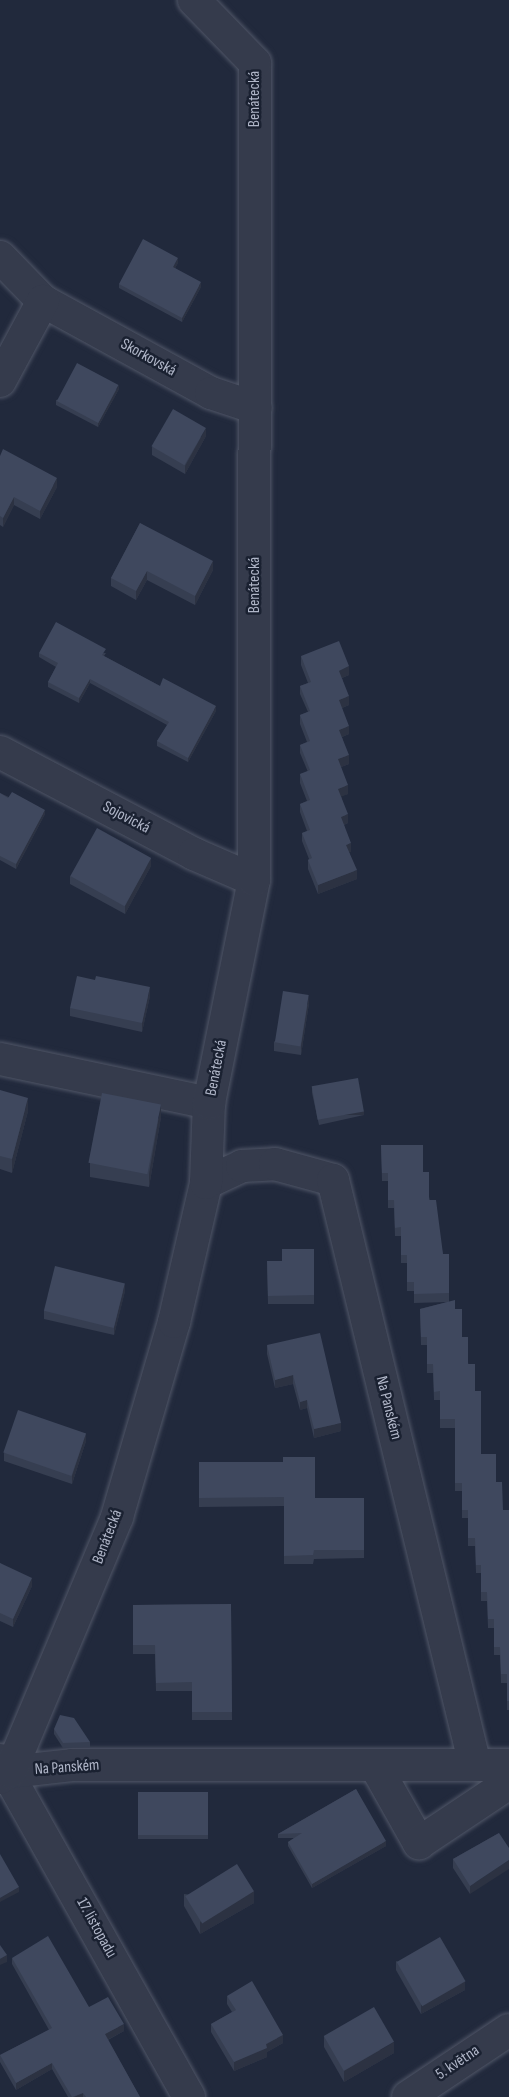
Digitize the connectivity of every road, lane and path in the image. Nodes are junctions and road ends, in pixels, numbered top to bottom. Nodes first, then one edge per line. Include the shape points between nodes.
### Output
1 (194, 0) edge
2 (0, 257) edge
3 (43, 301) junction
4 (0, 381) edge
5 (256, 408) junction
6 (0, 752) edge
7 (254, 880) junction
8 (0, 1059) edge
9 (209, 1103) junction
10 (206, 1183) junction
11 (375, 1765) junction
12 (475, 1765) junction
13 (509, 1765) edge
14 (3, 1770) edge
15 (509, 1784) edge
16 (509, 2030) edge
17 (189, 2097) edge
18 (408, 2097) edge

1 - 5 street, Benátecká via 255,63
2 - 3 street, Skorkovská
3 - 4 street
3 - 5 street, Skorkovská via 211,393
5 - 7 street, Benátecká
6 - 7 street, Sojovická via 195,854
7 - 9 street, Benátecká
8 - 9 street, Benátecká
9 - 10 street, Benátecká
10 - 12 street, Na Panském via 242,1166 275,1164 333,1180
10 - 14 street, Benátecká via 174,1323 117,1517
11 - 12 street, Na Panském
11 - 14 street, Na Panském via 72,1765
11 - 15 street via 419,1843
12 - 13 street, Na Panském
14 - 17 street, 17. listopadu
16 - 18 street, 5. května

